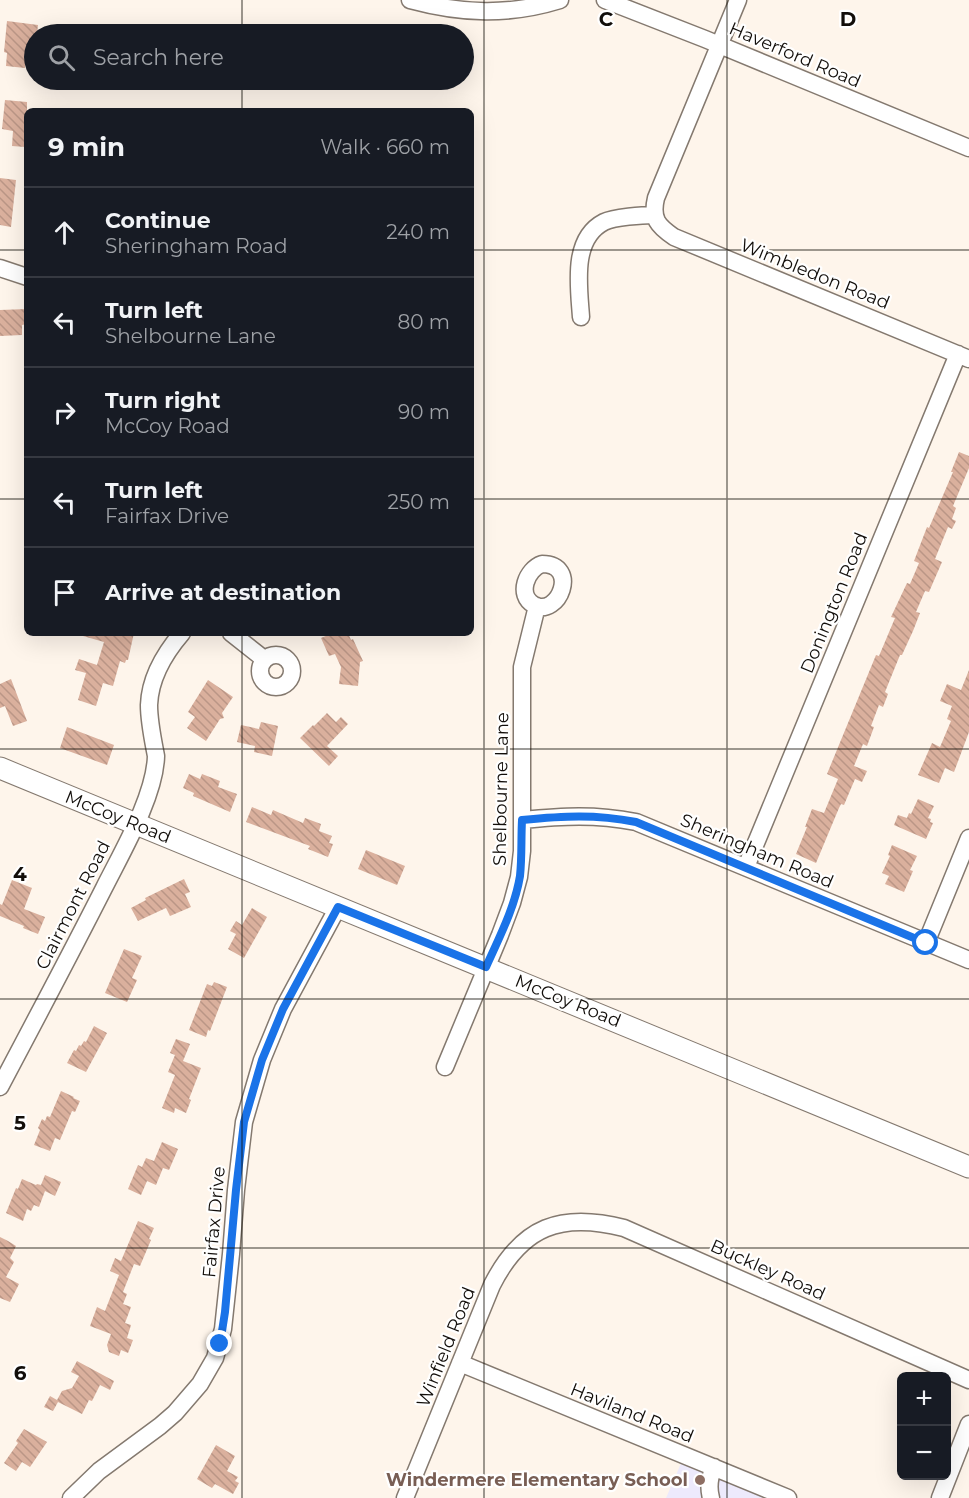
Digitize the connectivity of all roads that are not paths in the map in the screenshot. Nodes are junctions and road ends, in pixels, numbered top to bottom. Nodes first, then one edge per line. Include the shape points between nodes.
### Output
1 (410, 0) edge
2 (560, 0) edge
3 (605, 0) edge
4 (738, 0) edge
5 (719, 45) junction
6 (969, 148) edge
7 (654, 215) junction
8 (0, 268) edge
9 (24, 276) edge
10 (581, 316) dead end
11 (963, 356) edge
12 (537, 606) dead end
13 (179, 636) edge
14 (235, 636) edge
15 (264, 659) dead end
16 (0, 768) edge
17 (522, 820) junction
18 (135, 824) junction
19 (969, 838) edge
20 (746, 867) junction
21 (338, 907) junction
22 (926, 943) junction
23 (969, 960) edge
24 (486, 967) junction
25 (445, 1067) dead end
26 (0, 1088) edge
27 (969, 1167) edge
28 (546, 1229) joint
29 (460, 1363) junction
30 (969, 1380) edge
31 (969, 1424) edge
32 (714, 1467) junction
33 (71, 1498) edge
34 (405, 1498) edge
35 (711, 1498) edge
36 (788, 1498) edge
37 (940, 1498) edge

1 - 2 street via 434,7 494,12
3 - 5 street, Haverford Road
4 - 5 street
5 - 6 street, Haverford Road
5 - 7 street via 656,198
7 - 10 street via 604,222 591,232 578,272
7 - 11 street, Wimbledon Road via 658,225 674,237
8 - 9 street
11 - 20 street, Donington Road
12 - 17 street, Shelbourne Lane via 522,667
13 - 18 street, Clairmont Road via 160,663 152,686 149,707 156,764
14 - 15 street
16 - 18 main road, McCoy Road
17 - 20 street, Sheringham Road via 580,815 613,818 645,826
17 - 24 street, Shelbourne Lane via 516,890
18 - 21 main road, McCoy Road
18 - 26 street, Clairmont Road
19 - 22 street
20 - 22 street, Sheringham Road
21 - 24 main road, McCoy Road
21 - 33 street, Fairfax Drive via 283,1009 262,1060 244,1122 224,1329 215,1358 175,1413 99,1471
22 - 23 street, Sheringham Road
24 - 25 street, Shelbourne Lane
24 - 27 main road, McCoy Road
28 - 29 street, Winfield Road via 513,1251 502,1267
28 - 30 street, Buckley Road via 585,1221 624,1228
29 - 32 street, Haviland Road
29 - 34 street, Winfield Road
31 - 37 street
32 - 35 street
32 - 36 street, Haviland Road

